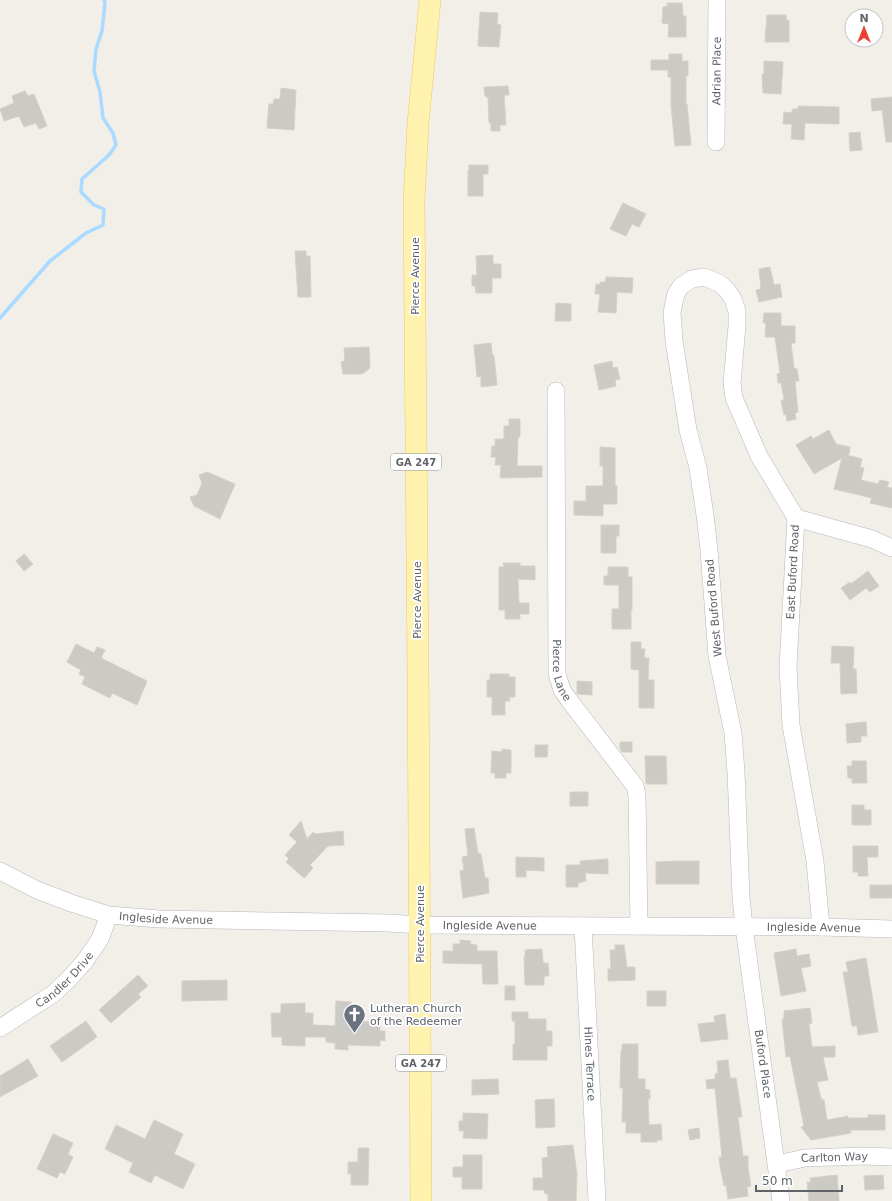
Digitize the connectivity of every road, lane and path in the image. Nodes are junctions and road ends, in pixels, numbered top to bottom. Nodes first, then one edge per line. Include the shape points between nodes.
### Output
1 (430, 0) edge
2 (717, 0) edge
3 (716, 142) dead end
4 (678, 291) joint
5 (556, 391) dead end
6 (796, 518) junction
7 (892, 548) edge
8 (0, 871) edge
9 (109, 915) junction
10 (420, 925) junction
11 (583, 926) junction
12 (640, 926) junction
13 (744, 927) junction
14 (822, 927) junction
15 (892, 929) edge
16 (0, 1028) edge
17 (892, 1157) edge
18 (777, 1164) junction
19 (420, 1201) edge
20 (597, 1201) edge
21 (782, 1201) edge

1 - 10 main road, Pierce Avenue / GA 247 via 418,124 414,201
2 - 3 street, Adrian Place
4 - 6 street, East Buford Road via 692,279 704,278 719,283 733,299 737,311 732,383 734,398 759,456
4 - 13 street, West Buford Road via 672,312 674,341 688,430 698,468 709,550 717,656 733,733
5 - 12 street, Pierce Lane via 557,674 562,690 635,786
6 - 7 street via 861,535
6 - 14 street, East Buford Road via 788,667 791,725 815,861
8 - 9 street, Ingleside Avenue via 37,890
9 - 10 street, Ingleside Avenue via 159,919
9 - 16 street, Candler Drive via 100,939 68,980 53,994
10 - 11 street, Ingleside Avenue
10 - 19 main road, Pierce Avenue / GA 247
11 - 12 street, Ingleside Avenue
11 - 20 street, Hines Terrace
12 - 13 street, Ingleside Avenue
13 - 14 street, Ingleside Avenue
13 - 18 street, Buford Place
14 - 15 street, Ingleside Avenue
17 - 18 street, Carlton Way via 805,1158
18 - 21 street, Buford Place

